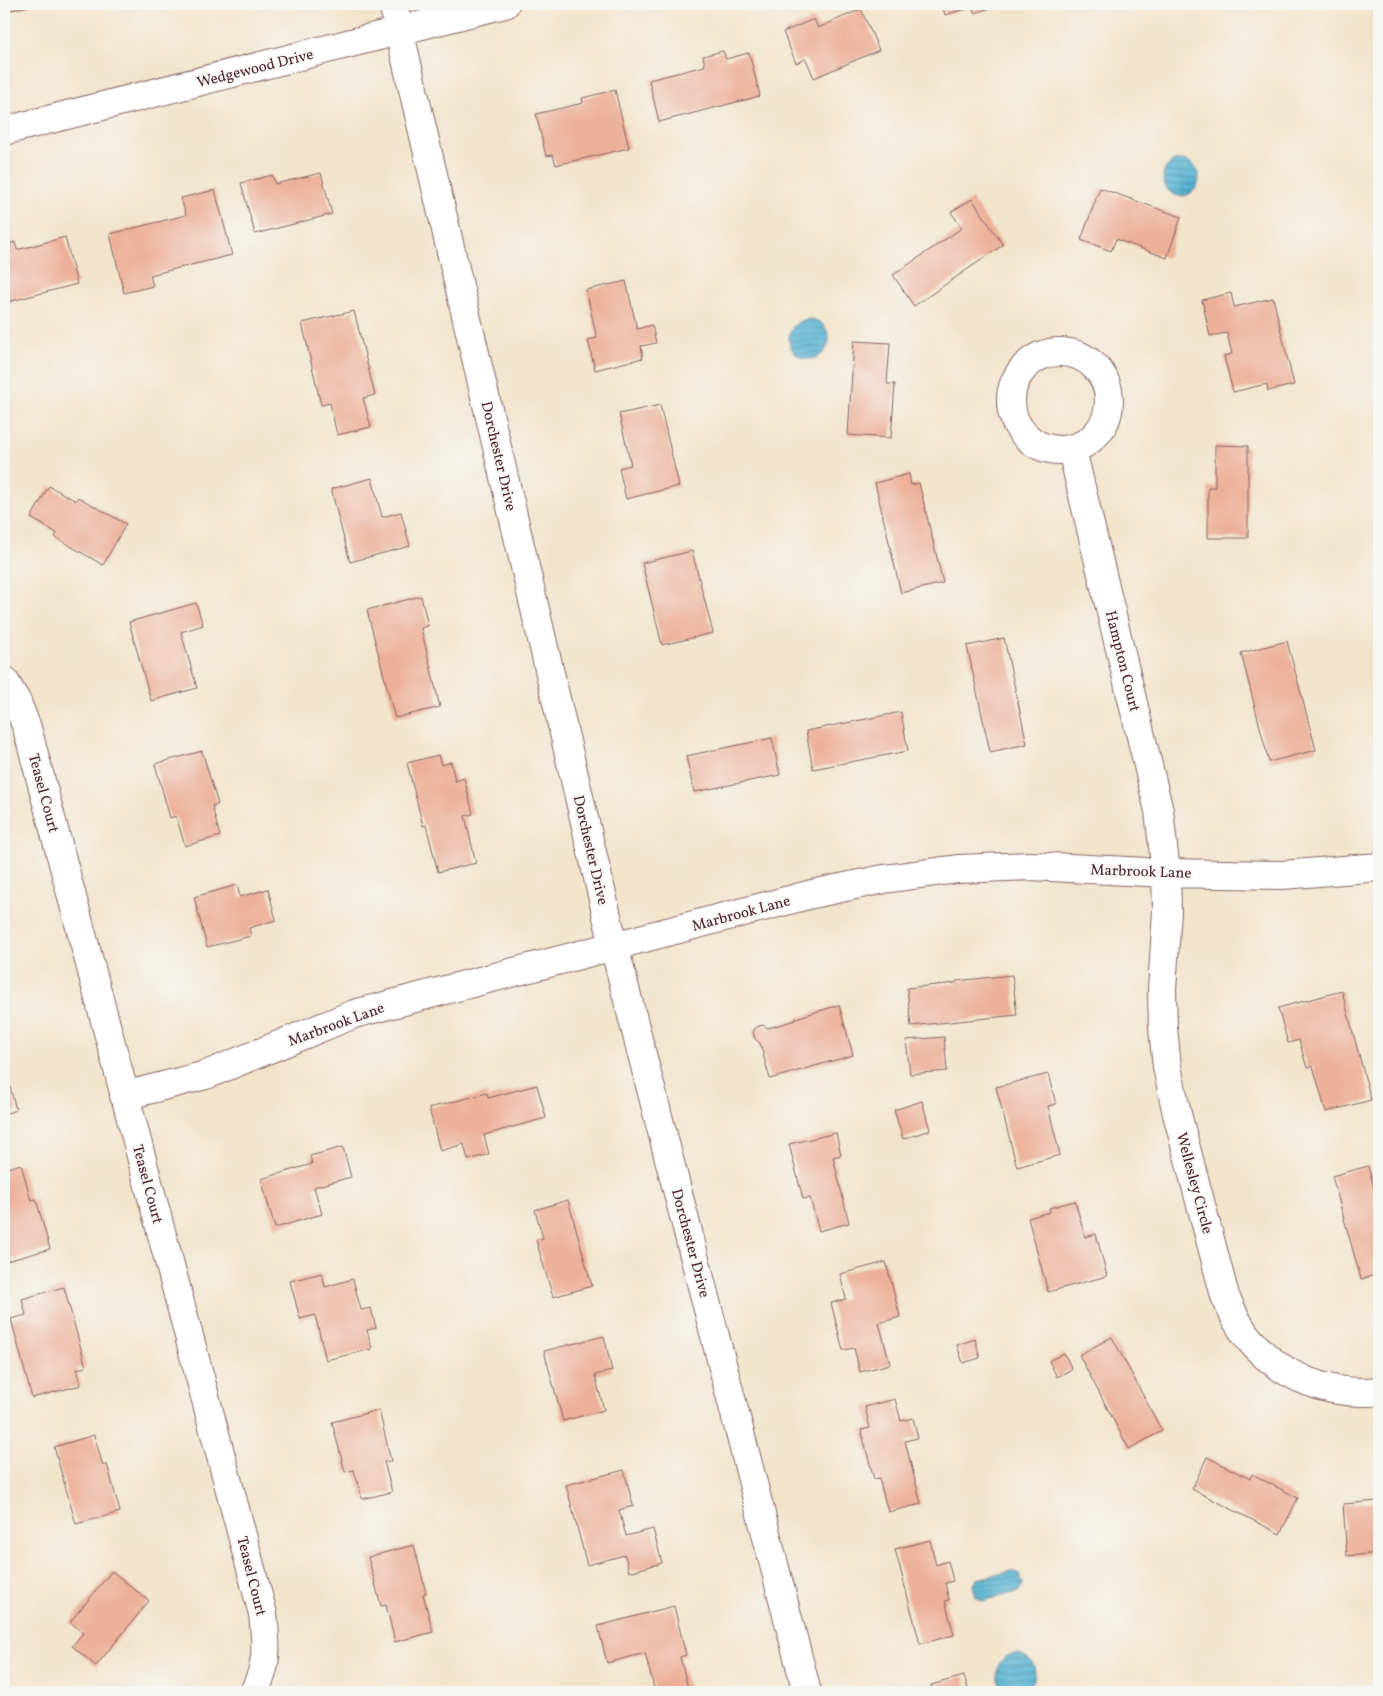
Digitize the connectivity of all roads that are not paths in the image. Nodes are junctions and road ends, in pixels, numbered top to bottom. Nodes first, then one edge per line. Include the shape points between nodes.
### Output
1 (393, 4) edge
2 (505, 4) edge
3 (400, 31) junction
4 (4, 131) edge
5 (1072, 450) dead end
6 (4, 680) edge
7 (1379, 866) edge
8 (1166, 873) junction
9 (614, 946) junction
10 (124, 1096) junction
11 (1379, 1391) edge
12 (254, 1692) edge
13 (807, 1692) edge

1 - 3 street, Dorchester Drive
2 - 3 street, Wedgewood Drive
3 - 4 street, Wedgewood Drive
3 - 9 street, Dorchester Drive
5 - 8 street, Hampton Court via 1159,811
6 - 10 street, Teasel Court via 27,728
7 - 8 street, Marbrook Lane via 1283,875
8 - 9 street, Marbrook Lane via 1032,866 958,869 894,877 812,894
8 - 11 street, Wellesley Circle via 1162,990 1167,1067 1176,1114 1225,1296 1235,1319 1250,1340 1278,1366 1312,1384 1336,1391
9 - 10 street, Marbrook Lane via 354,1014 206,1075
9 - 13 street, Dorchester Drive
10 - 12 street, Teasel Court via 263,1614 266,1650 261,1679

